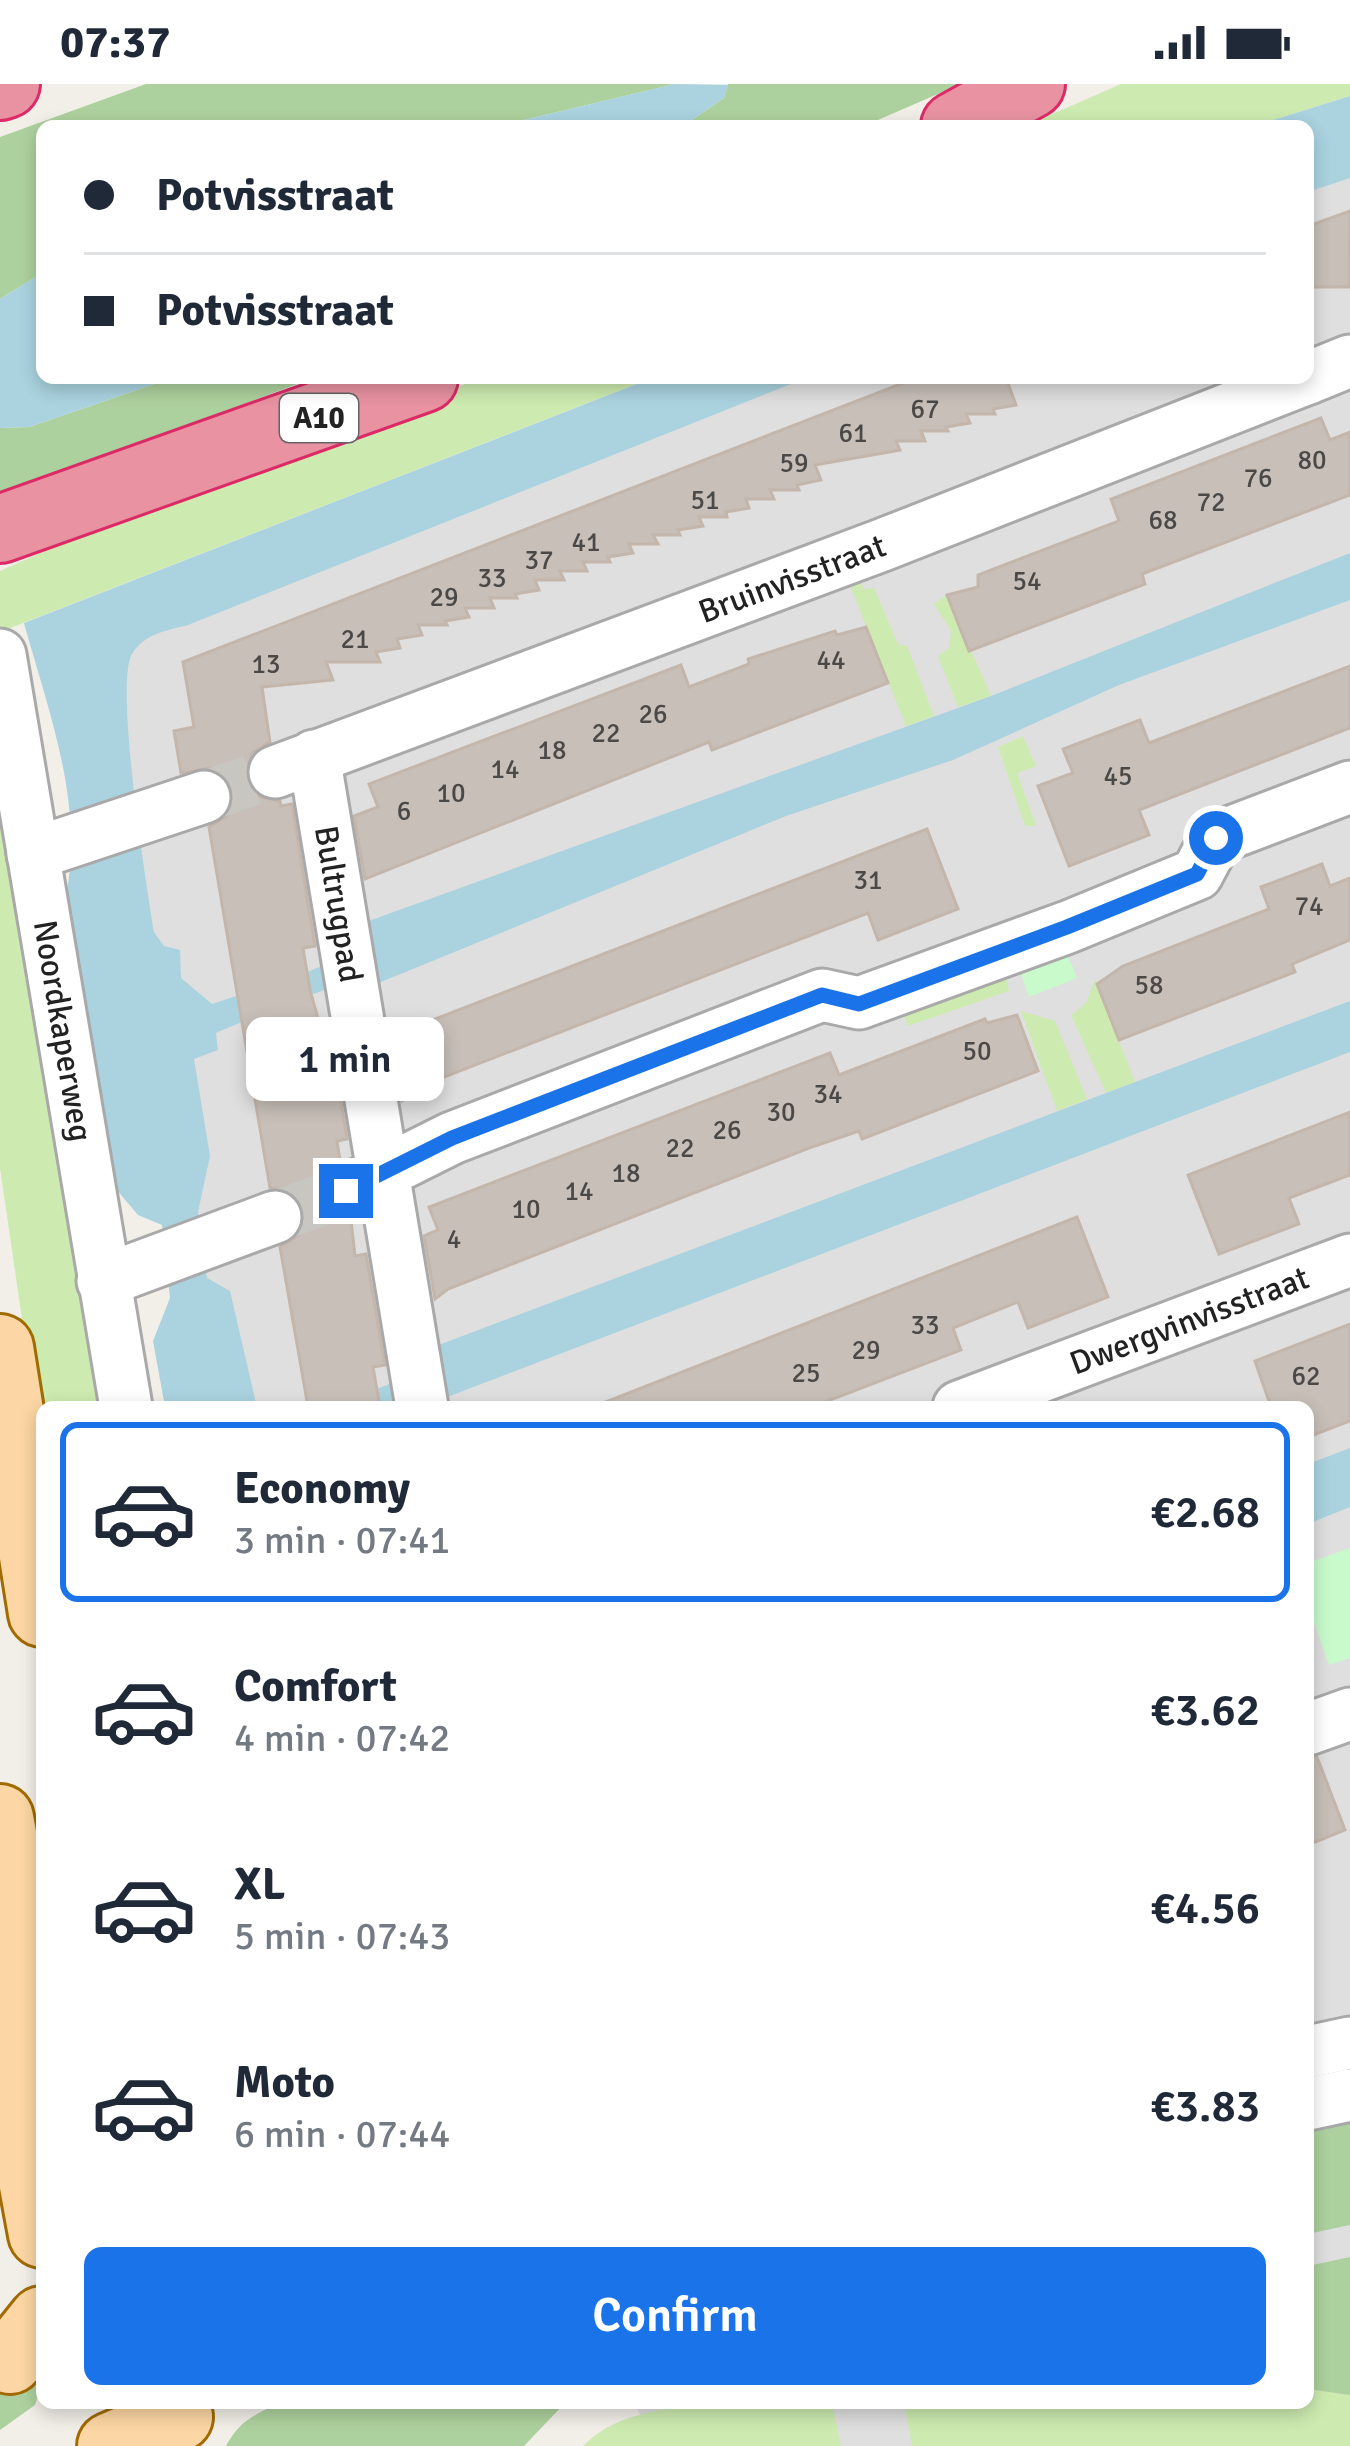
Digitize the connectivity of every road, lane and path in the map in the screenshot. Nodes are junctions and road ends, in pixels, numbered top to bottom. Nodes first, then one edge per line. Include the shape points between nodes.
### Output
1 (1031, 84) edge
2 (966, 120) edge
3 (1350, 362) edge
4 (1314, 376) edge
5 (407, 384) edge
6 (1293, 384) edge
7 (0, 529) edge
8 (0, 655) edge
9 (294, 764) joint
10 (1350, 787) edge
11 (204, 797) tunnel mouth
12 (48, 850) junction
13 (364, 1184) junction
14 (275, 1217) tunnel mouth
15 (1350, 1260) edge
16 (103, 1281) junction
17 (0, 1348) edge
18 (418, 1387) edge
19 (125, 1401) edge
20 (974, 1401) edge
21 (36, 1575) edge
22 (1350, 1714) edge
23 (1314, 1727) edge
24 (0, 1818) edge
25 (36, 2014) edge
26 (1350, 2044) edge
27 (1314, 2051) edge
28 (1350, 2095) edge
29 (1314, 2103) edge
30 (36, 2201) edge

1 - 2 highway
3 - 4 street, Bruinvisstraat
5 - 7 highway, A10
6 - 9 street, Bruinvisstraat
8 - 12 street, Noordkaperweg
9 - 13 street, Bultrugpad via 349,965
10 - 13 street via 1216,838 1197,874 1067,927 859,1004 822,995 452,1138
11 - 12 street
12 - 16 street, Noordkaperweg
13 - 18 street, Bultrugpad
14 - 16 street
15 - 20 street, Dwergvinvisstraat
16 - 19 street, Noordkaperweg
17 - 21 main road
22 - 23 street
24 - 25 main road
25 - 30 main road via 30,2168
26 - 27 street
28 - 29 street

